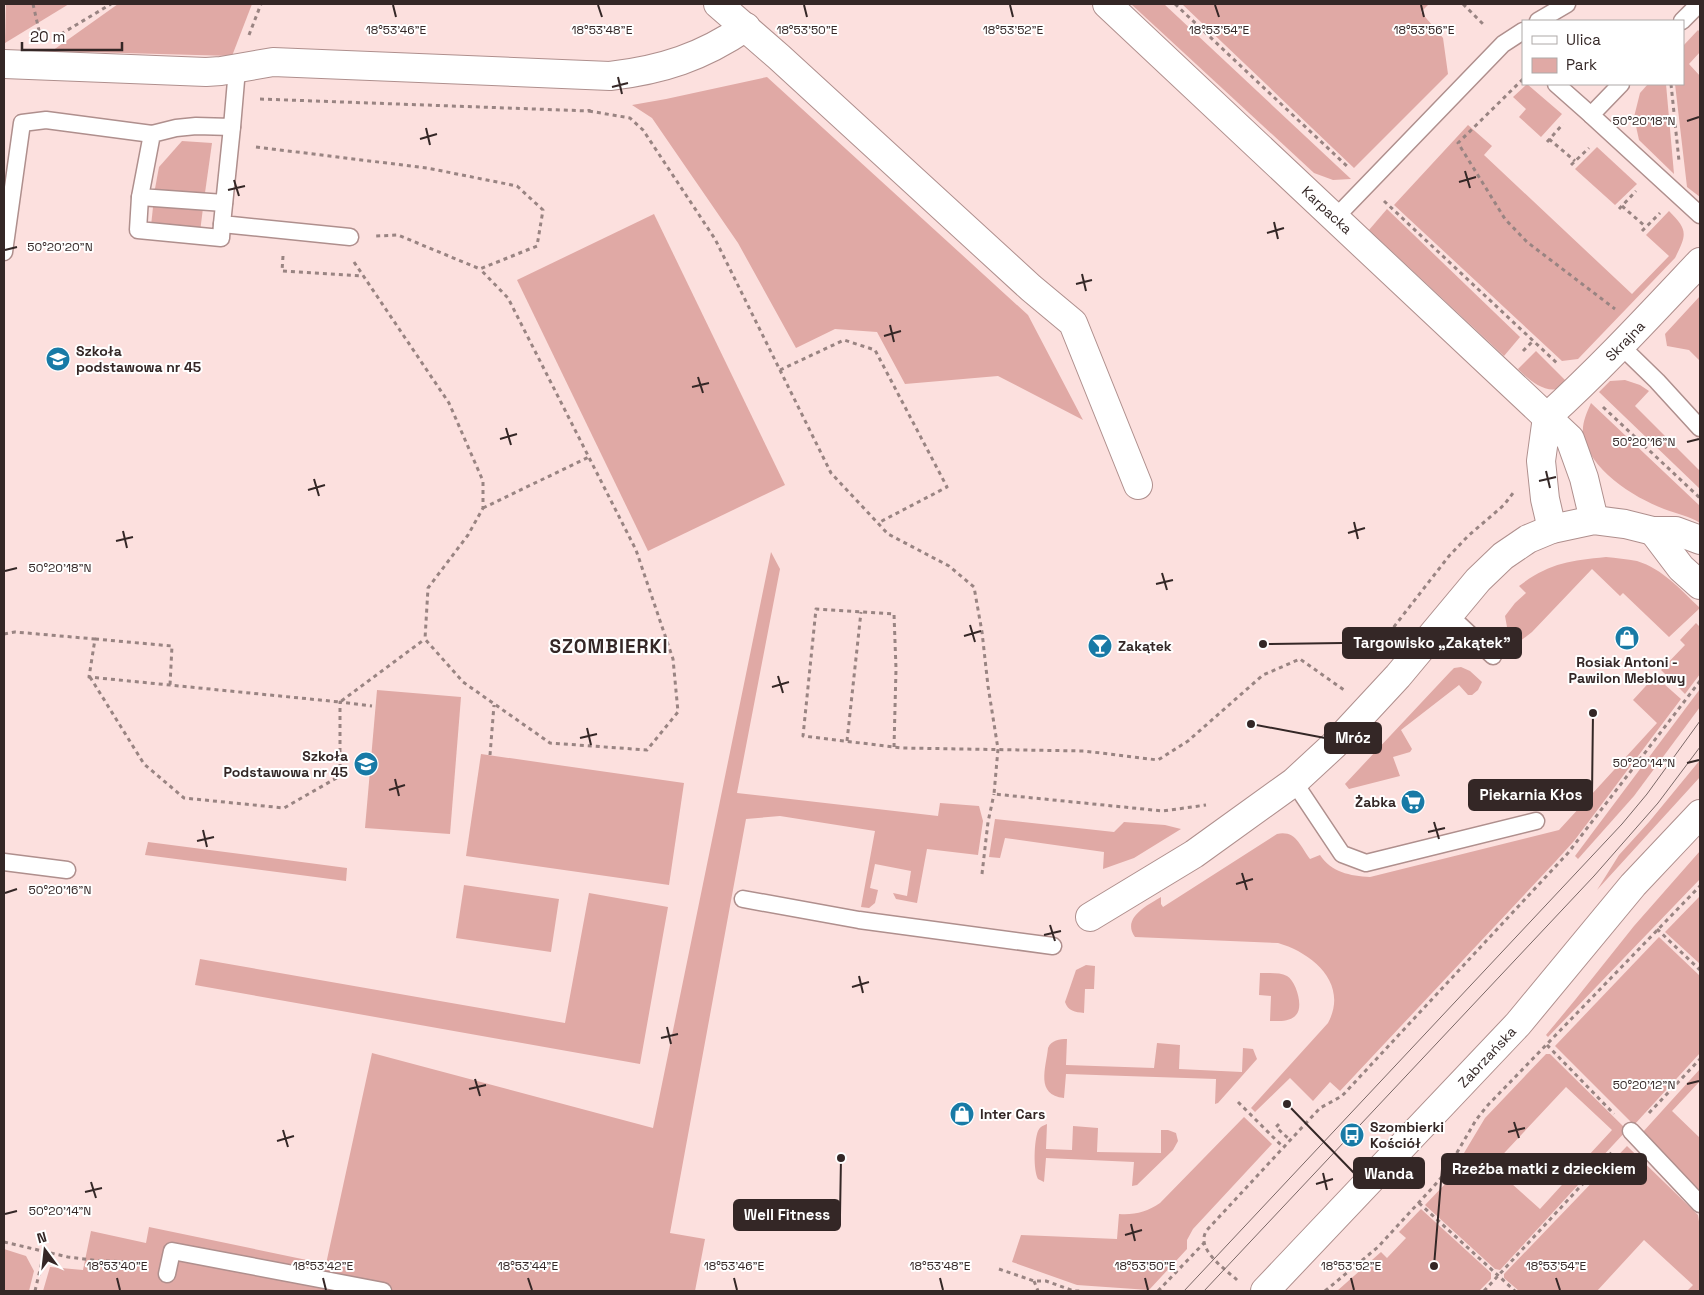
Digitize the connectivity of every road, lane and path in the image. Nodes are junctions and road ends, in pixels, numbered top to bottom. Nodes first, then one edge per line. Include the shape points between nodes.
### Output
1 (33, 4) edge
2 (111, 4) edge
3 (718, 4) edge
4 (1108, 4) edge
5 (1175, 4) edge
6 (1463, 4) edge
7 (1567, 4) edge
8 (1699, 4) edge
9 (1540, 20) edge
10 (1683, 20) edge
11 (746, 27) junction
12 (1522, 32) edge
13 (1503, 44) junction
14 (25, 58) edge
15 (237, 68) junction
16 (1522, 80) edge
17 (1557, 85) edge
18 (1620, 85) edge
19 (1671, 85) edge
20 (589, 111) dead end
21 (1591, 115) junction
22 (152, 134) junction
23 (231, 135) junction
24 (1549, 139) dead end
25 (1575, 161) dead end
26 (1366, 184) junction
27 (140, 197) junction
28 (1683, 199) junction
29 (224, 203) junction
30 (1622, 206) dead end
31 (1700, 215) edge
32 (1336, 218) junction
33 (222, 224) junction
34 (1646, 227) dead end
35 (285, 230) junction
36 (344, 237) junction
37 (4, 252) edge
38 (1700, 262) edge
39 (480, 270) junction
40 (362, 276) junction
41 (1640, 326) junction
42 (1621, 346) junction
43 (780, 370) junction
44 (1581, 386) junction
45 (1547, 417) junction
46 (1700, 428) edge
47 (589, 457) junction
48 (1138, 485) dead end
49 (1516, 486) dead end
50 (1700, 498) edge
51 (483, 508) junction
52 (1594, 520) junction
53 (878, 523) junction
54 (1552, 529) junction
55 (1653, 531) junction
56 (1700, 540) edge
57 (1700, 585) edge
58 (861, 612) junction
59 (1448, 614) junction
60 (4, 634) edge
61 (95, 639) junction
62 (425, 639) junction
63 (1374, 652) dead end
64 (1493, 656) dead end
65 (90, 677) junction
66 (1350, 682) dead end
67 (1700, 682) edge
68 (170, 685) junction
69 (340, 702) junction
70 (494, 705) junction
71 (372, 706) dead end
72 (847, 741) junction
73 (894, 747) junction
74 (998, 749) junction
75 (490, 755) dead end
76 (1294, 782) junction
77 (994, 794) junction
78 (1209, 805) dead end
79 (1700, 814) edge
80 (1536, 821) dead end
81 (4, 862) edge
82 (67, 870) dead end
83 (982, 874) dead end
84 (1700, 886) edge
85 (743, 899) dead end
86 (1090, 917) dead end
87 (1657, 929) junction
88 (1053, 946) dead end
89 (1700, 970) edge
90 (1547, 1045) junction
91 (1700, 1059) edge
92 (1238, 1102) dead end
93 (1279, 1124) dead end
94 (1630, 1131) junction
95 (1290, 1140) junction
96 (1283, 1147) junction
97 (1574, 1172) dead end
98 (1586, 1181) junction
99 (1419, 1203) junction
100 (1700, 1204) edge
101 (4, 1242) edge
102 (1204, 1243) junction
103 (172, 1251) junction
104 (44, 1252) junction
105 (999, 1269) dead end
106 (168, 1274) dead end
107 (1499, 1276) junction
108 (1034, 1281) junction
109 (1253, 1288) edge
110 (35, 1291) edge
111 (383, 1291) edge
112 (1038, 1291) edge
113 (1082, 1291) edge
114 (1158, 1291) edge
115 (1325, 1291) edge
116 (1484, 1291) edge
117 (1515, 1291) edge

1 - 14 path
2 - 14 path
3 - 11 street
4 - 32 street, Karpacka
5 - 26 path
6 - 13 path
7 - 9 lane
8 - 10 lane
11 - 15 street via 694,57 658,68 610,76 273,62
11 - 48 street via 1031,288 1074,323
12 - 13 lane
13 - 26 lane
14 - 15 street via 206,72
15 - 23 lane
16 - 41 path via 1458,144 1505,219 1527,242
17 - 21 lane
18 - 21 lane
19 - 28 path
20 - 43 path via 630,118 643,130 715,239
21 - 28 lane
22 - 23 lane via 196,126
22 - 27 lane
22 - 37 lane via 46,120 22,123
23 - 29 lane
23 - 39 path via 517,186 543,210 537,246
24 - 25 path
26 - 32 lane
26 - 44 path
27 - 29 lane
27 - 33 lane via 138,230 221,238
28 - 31 lane
29 - 33 lane
30 - 34 path
32 - 45 street, Karpacka
33 - 35 lane
35 - 36 lane
35 - 40 path via 282,271
36 - 39 path via 398,235
36 - 40 path
38 - 41 street, Skrajna
39 - 47 path via 508,298
40 - 51 path via 449,403 483,481
41 - 42 street, Skrajna
42 - 44 street, Skrajna
42 - 46 lane
43 - 53 path via 831,473
43 - 53 path via 844,340 875,350 947,487
44 - 45 street, Skrajna
44 - 50 path
45 - 52 street, Karpacka via 1570,439
45 - 54 street via 1541,461
47 - 51 path
47 - 70 path via 636,550 673,659 678,712 647,750 550,743
49 - 63 path via 1504,505 1449,556
51 - 62 path via 468,535 428,588
52 - 54 street
52 - 55 street
53 - 74 path via 888,534 950,566 974,587
54 - 59 street via 1528,538 1503,556
55 - 56 street via 1676,531
55 - 57 street via 1681,568
58 - 72 path
58 - 72 path via 816,609 803,736
58 - 73 path via 894,614
59 - 64 lane
59 - 76 street via 1398,676
60 - 61 path via 15,632
61 - 65 path
61 - 68 path via 172,646
62 - 69 path
62 - 70 path via 463,682
65 - 68 path
65 - 69 path via 144,764 184,798 284,808 340,776
66 - 74 path via 1344,690 1300,659 1263,675 1188,741 1158,760 1084,751
67 - 95 path via 1568,853 1342,1096 1320,1108
68 - 69 path
69 - 71 path
70 - 75 path
72 - 73 path
73 - 74 path
74 - 77 path
76 - 80 lane via 1342,854 1366,863
76 - 86 street via 1194,854
77 - 78 path via 1162,811
77 - 83 path
79 - 109 street, Zabrzańska via 1634,885 1518,1024
81 - 82 lane
84 - 87 path
85 - 88 lane via 859,920
87 - 89 path
87 - 90 path
90 - 94 path
90 - 99 path via 1476,1120 1446,1172
91 - 94 path
92 - 96 path
93 - 95 path via 1276,1127
94 - 98 path
94 - 100 lane
95 - 96 path
96 - 102 path via 1207,1230
97 - 98 path
98 - 107 path
99 - 107 path
99 - 115 path via 1378,1247
101 - 104 path
102 - 109 path via 1209,1253
102 - 114 path
103 - 104 path via 149,1262 101,1261
103 - 106 lane
103 - 111 lane
104 - 110 path
105 - 108 path
107 - 116 path
107 - 117 path
108 - 112 path
108 - 113 path

